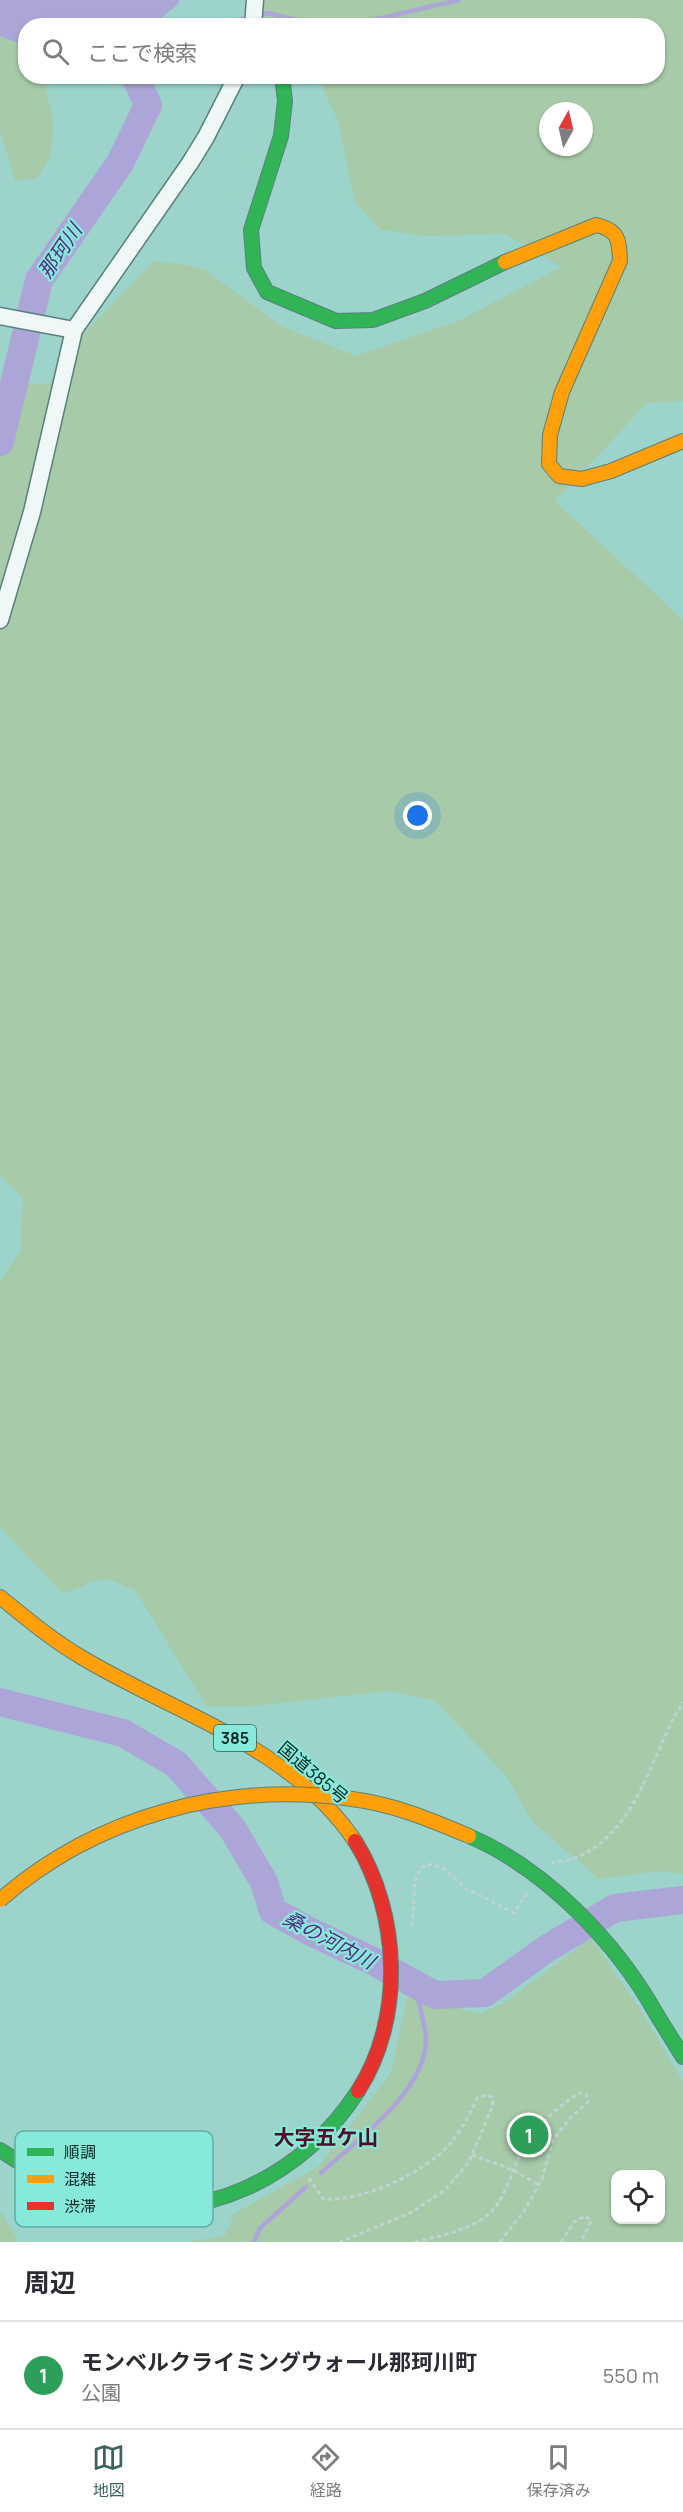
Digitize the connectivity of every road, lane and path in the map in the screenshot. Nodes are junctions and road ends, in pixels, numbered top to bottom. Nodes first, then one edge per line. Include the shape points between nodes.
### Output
1 (255, 0) edge
2 (254, 18) edge
3 (233, 84) edge
4 (283, 84) edge
5 (0, 316) edge
6 (74, 330) junction
7 (683, 441) edge
8 (0, 620) edge
9 (0, 1598) edge
10 (683, 1702) edge
11 (547, 1864) dead end
12 (527, 1893) dead end
13 (0, 1900) edge
14 (411, 1929) dead end
15 (683, 2057) edge
16 (0, 2150) edge
17 (472, 2155) junction
18 (15, 2159) edge
19 (297, 2160) junction
20 (513, 2170) junction
21 (538, 2185) junction
22 (213, 2200) edge
23 (340, 2242) edge
24 (415, 2242) edge
25 (500, 2242) edge
26 (561, 2242) edge
27 (582, 2242) edge

1 - 2 street
3 - 6 street via 190,163
4 - 7 main road via 281,136 251,230 254,268 267,291 336,321 373,320 596,225 609,228 619,240 620,261 562,392 550,435 549,464 560,476 582,479
5 - 6 street
6 - 8 street via 32,512
9 - 19 main road, 国道385号 / 385 via 80,1656 255,1749 339,1817 365,1860 388,1926 391,1950 390,1995 380,2042 365,2078 339,2117
10 - 11 path via 627,1817 608,1838 581,1856
12 - 14 path via 514,1913 465,1888 445,1869 432,1864 420,1868 415,1882
13 - 15 main road, bridge via 90,1839 160,1812 198,1801 259,1793 339,1795 444,1824 523,1866 565,1899 605,1939 632,1973
16 - 18 main road, 国道385号 / 385
17 - 19 path via 493,2105 492,2097 486,2095 477,2098 447,2146 412,2173 384,2188 338,2200 323,2199
17 - 20 path
17 - 23 path via 445,2190 412,2212
19 - 22 main road, 国道385号 / 385 via 264,2181
20 - 21 path
20 - 21 path via 538,2127 568,2100 579,2093 586,2094 588,2102 570,2117 553,2140
20 - 24 path via 493,2210 462,2229
21 - 25 path
26 - 27 path via 575,2221 586,2216 591,2221

